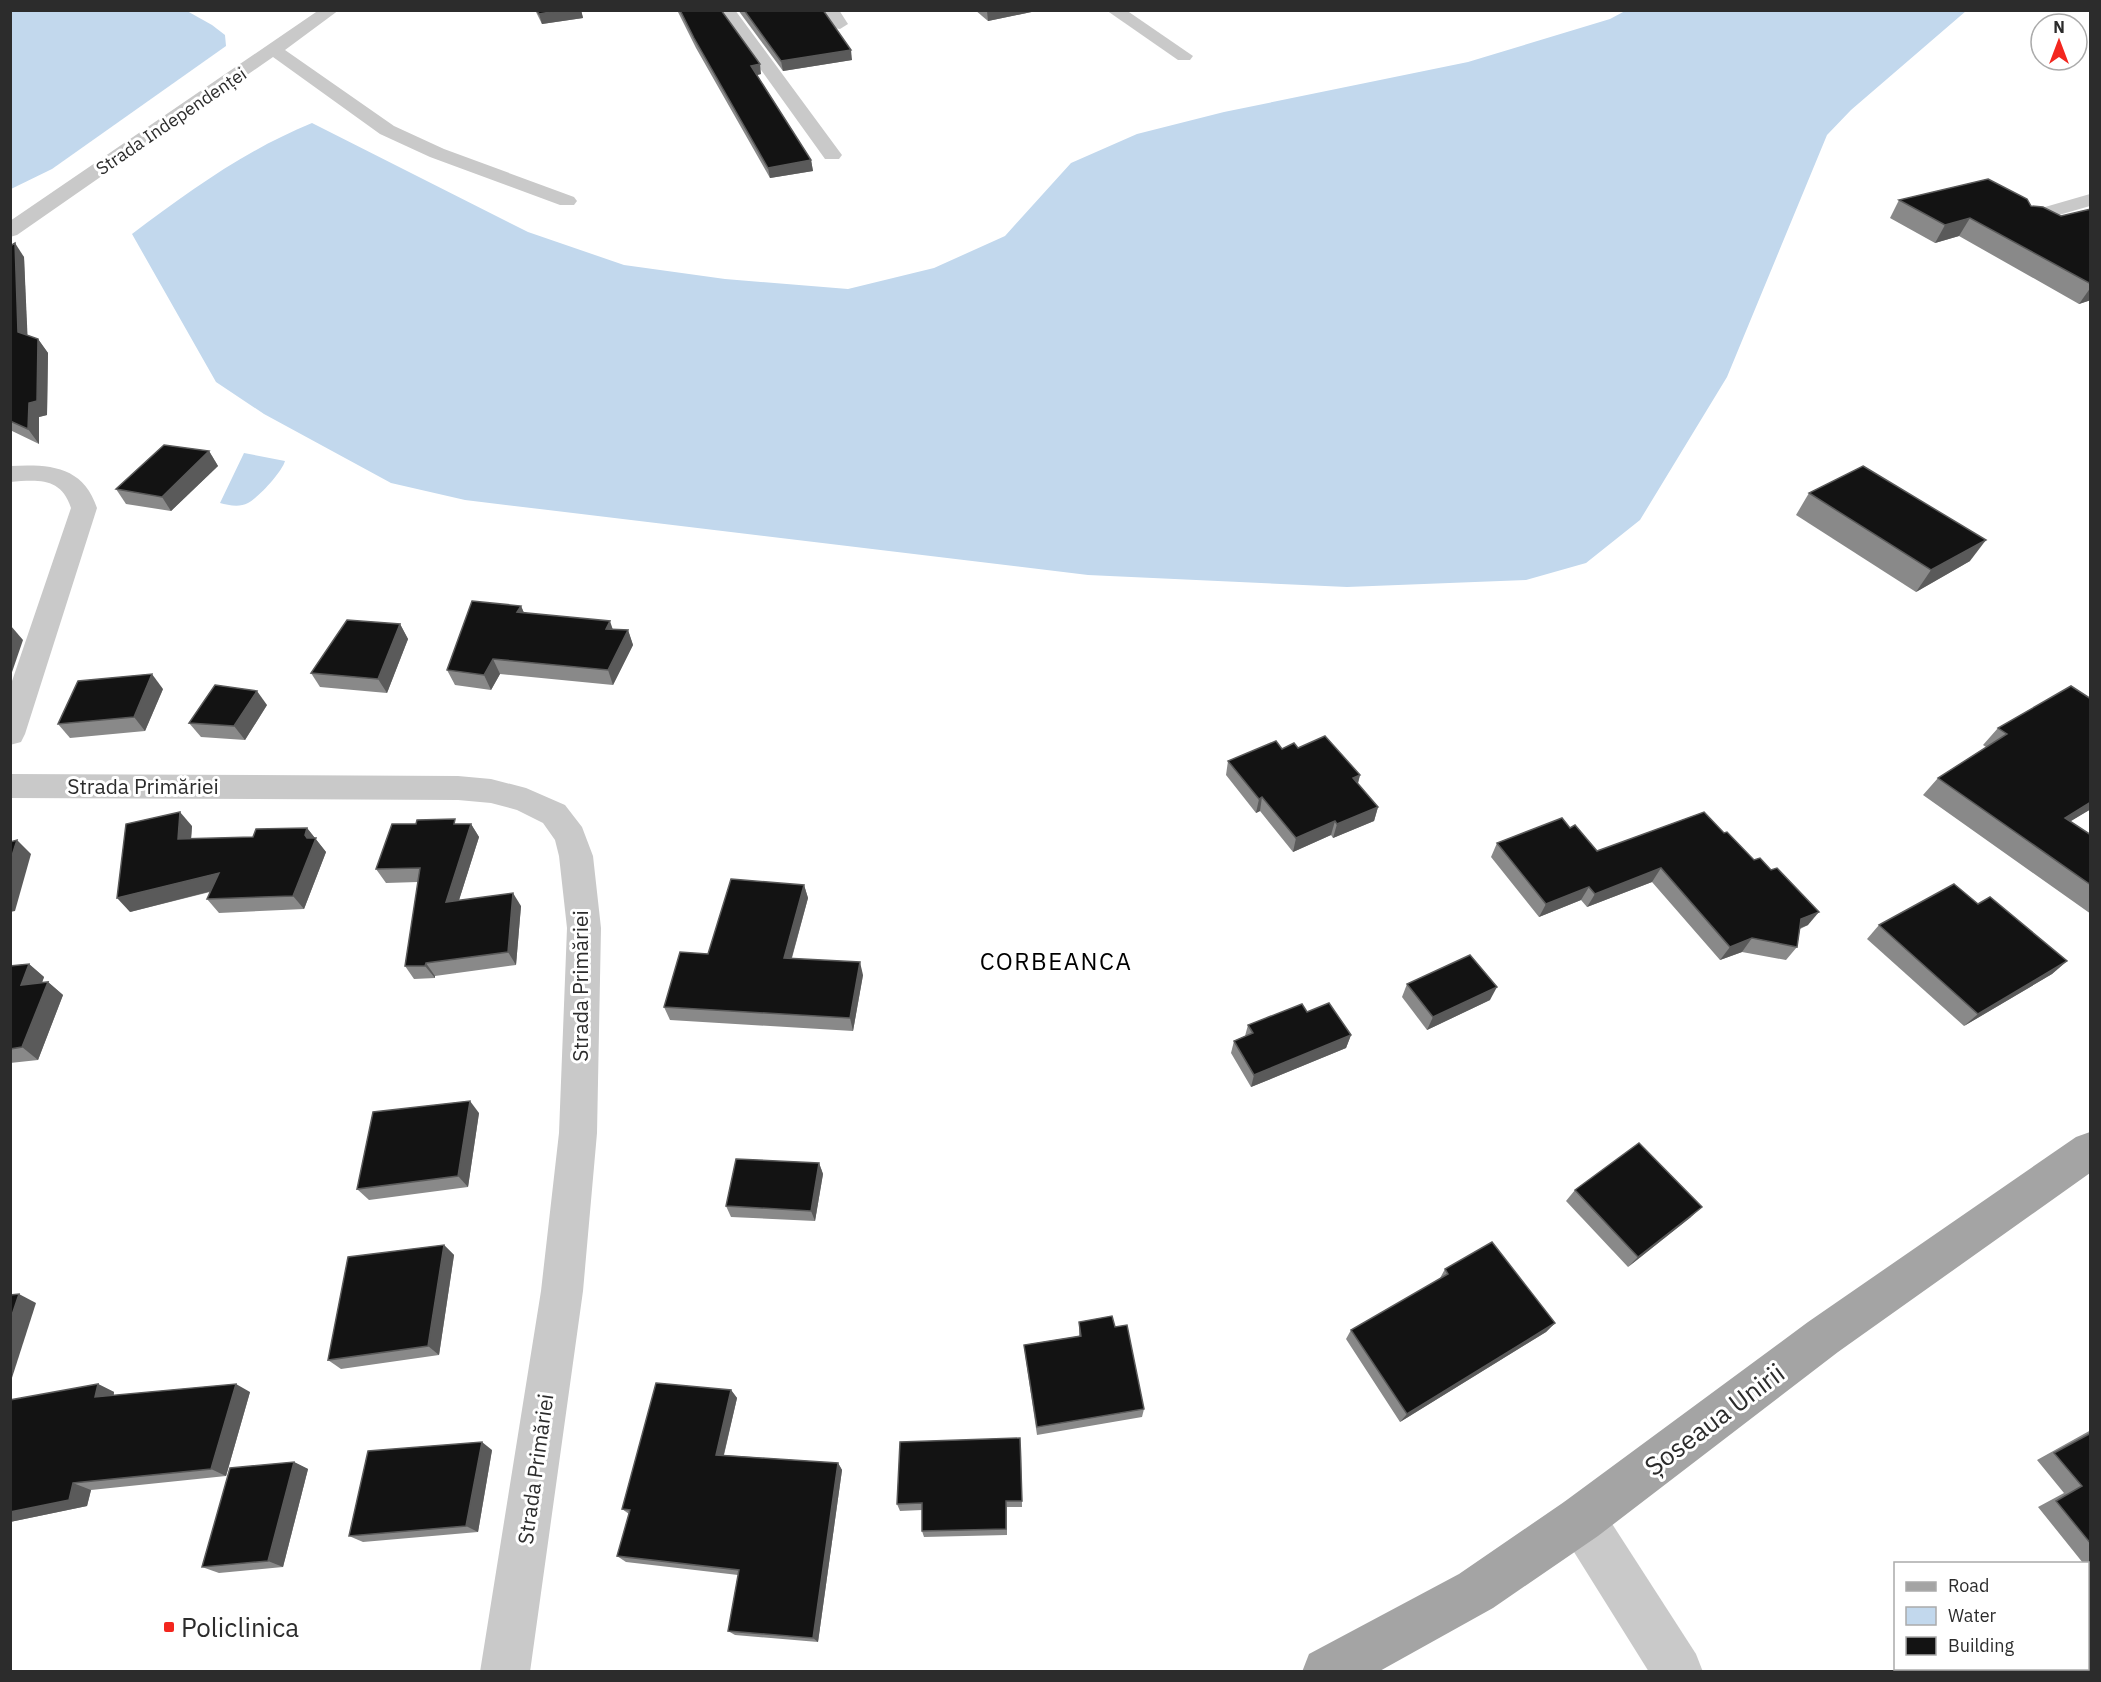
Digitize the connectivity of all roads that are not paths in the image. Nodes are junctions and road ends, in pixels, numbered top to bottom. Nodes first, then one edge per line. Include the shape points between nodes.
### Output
1 (331, 10) edge
2 (726, 10) edge
3 (1114, 10) edge
4 (766, 35) edge
5 (274, 50) junction
6 (1184, 56) dead end
7 (798, 83) dead end
8 (832, 155) dead end
9 (567, 201) dead end
10 (2091, 201) edge
11 (2028, 218) edge
12 (10, 231) edge
13 (10, 474) edge
14 (10, 734) edge
15 (10, 786) edge
16 (2091, 1150) edge
17 (1581, 1519) junction
18 (505, 1671) edge
19 (1328, 1671) edge
20 (1678, 1671) edge

1 - 5 street, Strada Independenței
2 - 8 street
3 - 6 street
4 - 7 street
5 - 9 street via 387,130 437,153
5 - 12 street, Strada Independenței
10 - 11 street
13 - 14 street via 38,472 59,477 77,489 84,508
15 - 18 street, Strada Primăriei via 458,788 526,800 554,814 570,836 584,928 578,1133 562,1291
16 - 17 main road, Șoseaua Unirii via 1823,1337
17 - 19 main road, Șoseaua Unirii via 1476,1591
17 - 20 street

